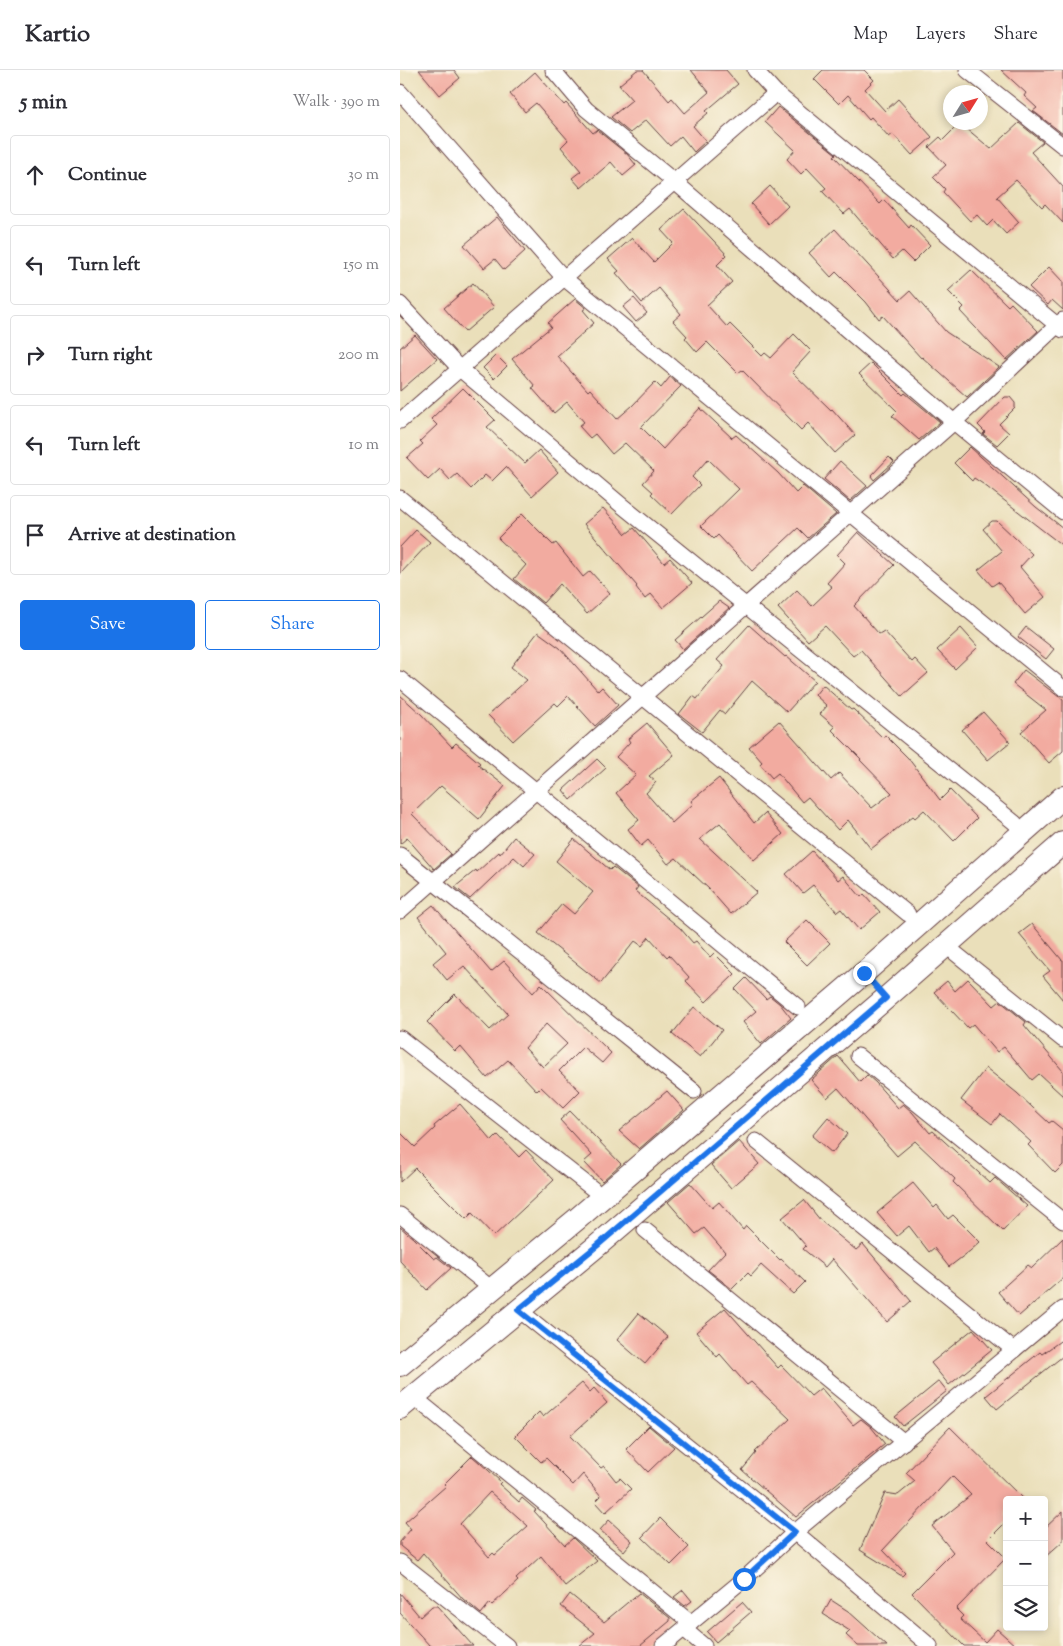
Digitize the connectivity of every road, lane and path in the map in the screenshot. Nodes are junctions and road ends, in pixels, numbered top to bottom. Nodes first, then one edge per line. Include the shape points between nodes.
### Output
1 (553, 70) edge
2 (755, 70) edge
3 (967, 70) edge
4 (400, 92) edge
5 (776, 93) junction
6 (1063, 146) edge
7 (675, 182) junction
8 (564, 278) junction
9 (400, 304) edge
10 (1061, 325) edge
11 (460, 369) junction
12 (400, 421) edge
13 (954, 422) junction
14 (400, 498) edge
15 (1063, 512) edge
16 (850, 514) junction
17 (746, 606) junction
18 (400, 680) edge
19 (1063, 688) edge
20 (643, 697) junction
21 (536, 791) junction
22 (1063, 796) edge
23 (1015, 823) dead end
24 (1063, 843) edge
25 (400, 855) edge
26 (433, 882) junction
27 (400, 911) edge
28 (908, 914) dead end
29 (955, 953) dead end
30 (864, 973) junction
31 (886, 998) junction
32 (798, 1007) dead end
33 (400, 1038) edge
34 (1063, 1040) edge
35 (858, 1056) dead end
36 (694, 1091) dead end
37 (756, 1141) dead end
38 (593, 1188) dead end
39 (400, 1215) edge
40 (1063, 1221) edge
41 (645, 1230) dead end
42 (492, 1289) junction
43 (1063, 1309) edge
44 (518, 1310) junction
45 (1014, 1350) junction
46 (400, 1365) edge
47 (410, 1405) edge
48 (904, 1442) junction
49 (795, 1532) junction
50 (400, 1562) edge
51 (687, 1626) junction
52 (507, 1646) edge
53 (663, 1646) edge
54 (704, 1646) edge
55 (930, 1646) edge

1 - 7 street via 586,109
2 - 5 street
3 - 6 street
4 - 8 street
5 - 7 street
5 - 10 street
7 - 8 street
7 - 13 street
8 - 11 street
8 - 16 street
9 - 11 street
10 - 13 street
11 - 12 street
11 - 17 street
13 - 15 street
13 - 16 street
14 - 20 street
16 - 17 street
16 - 19 street
17 - 20 street
17 - 23 street
18 - 21 street
20 - 21 street
20 - 28 street
21 - 26 street
21 - 32 street
22 - 30 main road
24 - 31 main road
25 - 26 street
26 - 27 street
26 - 36 street
29 - 34 street
30 - 31 main road
30 - 42 main road
31 - 44 main road
33 - 38 street
35 - 40 street
37 - 45 street
39 - 42 street
41 - 48 street
42 - 46 main road
43 - 45 street
44 - 47 main road
44 - 49 street
45 - 48 street
47 - 51 street
48 - 49 street
49 - 51 street
49 - 55 street
50 - 52 street
51 - 53 street
51 - 54 street

